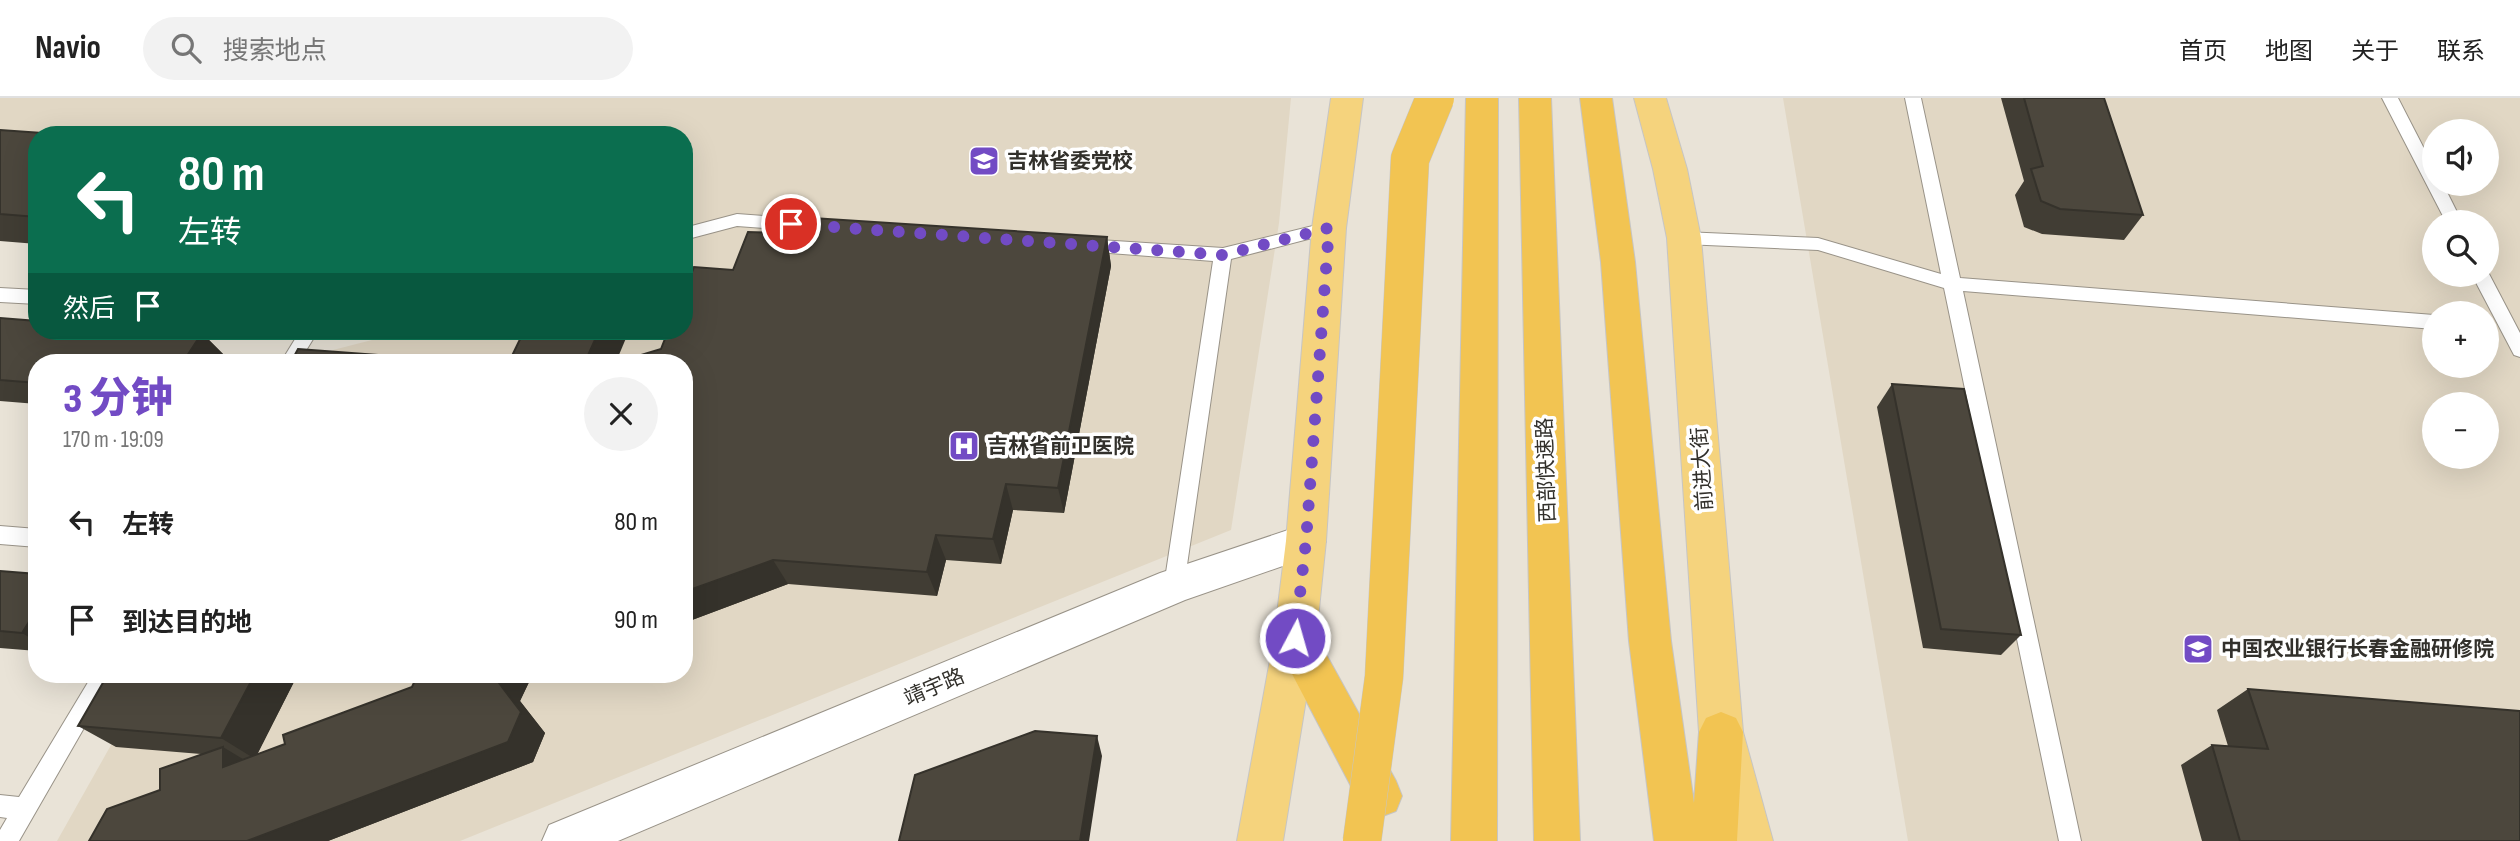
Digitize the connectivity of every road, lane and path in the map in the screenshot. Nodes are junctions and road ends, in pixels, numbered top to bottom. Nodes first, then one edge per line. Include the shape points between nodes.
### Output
1 (1347, 98) edge
2 (1435, 98) edge
3 (1482, 98) edge
4 (1535, 98) edge
5 (1596, 98) edge
6 (1650, 98) edge
7 (1913, 98) edge
8 (2390, 98) edge
9 (2448, 210) edge
10 (821, 226) edge
11 (1329, 228) junction
12 (693, 232) edge
13 (1684, 238) junction
14 (1071, 244) edge
15 (1223, 255) junction
16 (1953, 284) junction
17 (2488, 287) edge
18 (0, 295) edge
19 (28, 297) edge
20 (2422, 321) edge
21 (2514, 328) edge
22 (2520, 350) edge
23 (0, 535) edge
24 (28, 537) edge
25 (1306, 541) junction
26 (1174, 586) junction
27 (1295, 638) junction
28 (99, 683) edge
29 (1721, 732) junction
30 (0, 807) edge
31 (26, 809) junction
32 (6, 841) edge
33 (565, 841) edge
34 (1260, 841) edge
35 (1362, 841) edge
36 (1380, 841) edge
37 (1474, 841) edge
38 (1557, 841) edge
39 (1677, 841) edge
40 (1714, 841) edge
41 (1750, 841) edge
42 (2070, 841) edge

1 - 11 main road
2 - 35 highway, bridge via 1410,159 1384,677
3 - 37 highway
4 - 38 highway, 西部快速路
5 - 39 highway via 1618,262 1650,641
6 - 13 main road, 前进大街
7 - 16 lane
8 - 9 lane
10 - 12 lane via 737,220
11 - 15 lane
11 - 25 main road
13 - 16 lane via 1818,244
13 - 29 main road, 前进大街
14 - 15 lane
15 - 26 lane
16 - 20 lane
16 - 42 lane
17 - 21 lane
18 - 19 lane
21 - 22 lane
23 - 24 lane
25 - 26 street, 靖宇路
25 - 27 main road
26 - 33 street, 靖宇路
27 - 34 main road
27 - 36 highway via 1380,794
28 - 31 lane
29 - 40 highway
29 - 41 main road, 前进大街
30 - 31 lane
31 - 32 lane

